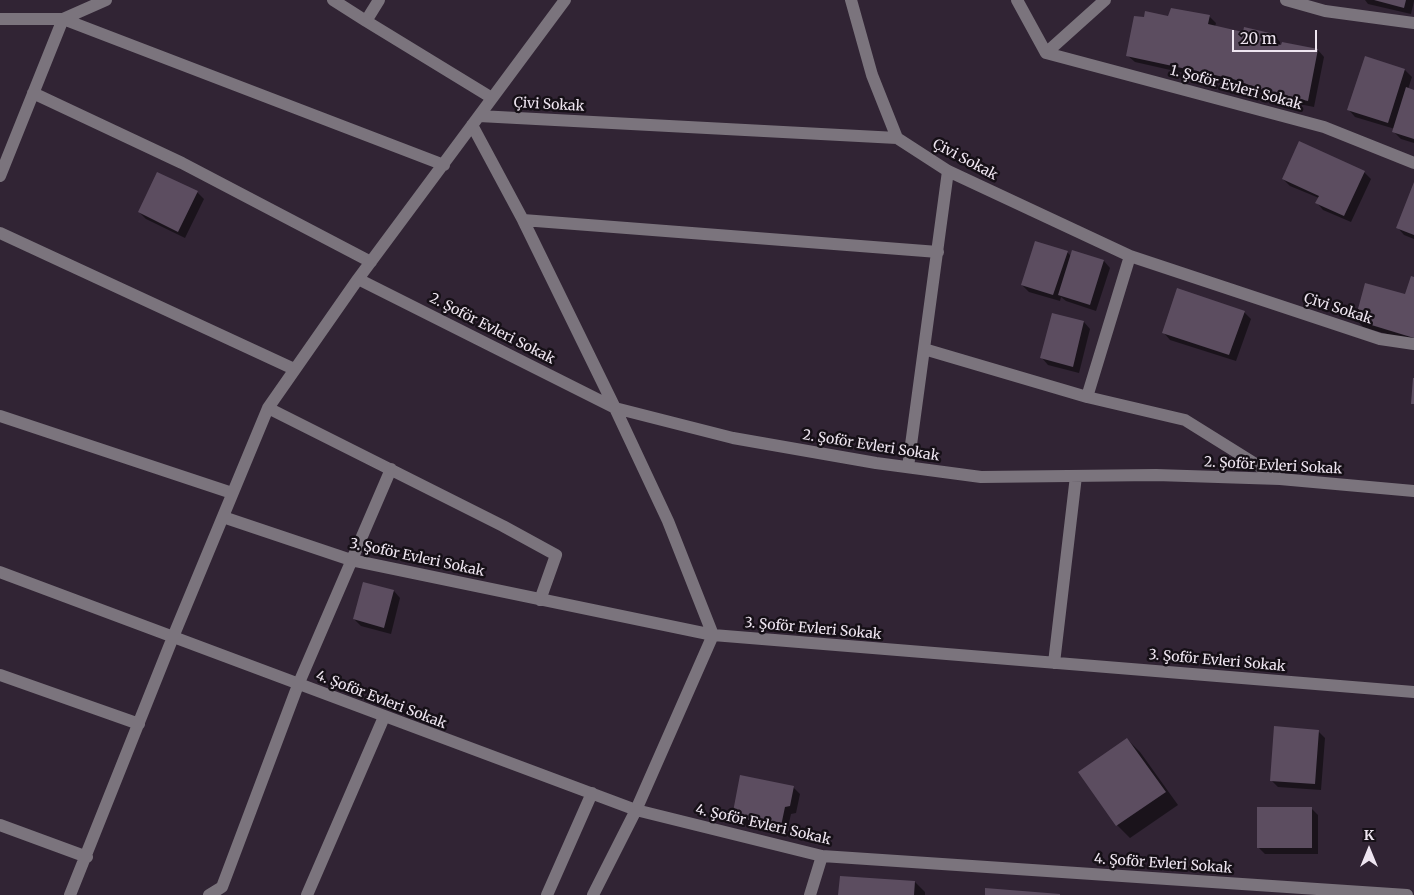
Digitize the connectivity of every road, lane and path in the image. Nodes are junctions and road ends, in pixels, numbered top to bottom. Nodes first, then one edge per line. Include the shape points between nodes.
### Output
1 (106, 0) edge
2 (333, 0) edge
3 (379, 0) edge
4 (565, 0) edge
5 (851, 0) edge
6 (1017, 0) edge
7 (1105, 0) edge
8 (1286, 0) edge
9 (1324, 6) edge
10 (0, 19) edge
11 (63, 19) junction
12 (366, 21) junction
13 (1414, 23) edge
14 (1046, 53) junction
15 (34, 93) junction
16 (492, 98) junction
17 (476, 120) junction
18 (896, 138) junction
19 (1414, 162) edge
20 (444, 165) junction
21 (948, 171) junction
22 (0, 176) edge
23 (523, 220) junction
24 (0, 233) edge
25 (938, 252) junction
26 (1130, 256) junction
27 (371, 262) junction
28 (358, 279) junction
29 (1414, 344) edge
30 (924, 349) junction
31 (294, 369) junction
32 (1086, 397) junction
33 (268, 408) junction
34 (615, 408) junction
35 (0, 416) edge
36 (908, 467) junction
37 (391, 469) junction
38 (1076, 476) junction
39 (1280, 479) junction
40 (1414, 492) edge
41 (232, 493) junction
42 (223, 517) junction
43 (351, 560) junction
44 (0, 572) edge
45 (540, 600) junction
46 (713, 635) junction
47 (173, 637) junction
48 (1054, 664) junction
49 (0, 675) edge
50 (298, 684) junction
51 (1414, 692) edge
52 (384, 717) junction
53 (139, 724) junction
54 (592, 793) junction
55 (636, 810) junction
56 (0, 825) edge
57 (822, 856) junction
58 (87, 857) junction
59 (223, 891) edge
60 (70, 895) edge
61 (210, 895) edge
62 (307, 895) edge
63 (547, 895) edge
64 (593, 895) edge
65 (810, 895) edge
66 (1407, 895) edge

1 - 11 street
2 - 12 street
3 - 12 street
4 - 16 street
5 - 18 street via 872,75
6 - 14 street
7 - 14 street
8 - 9 street
9 - 13 street
10 - 11 street
11 - 15 street
11 - 20 street
12 - 16 street
14 - 19 street, 1. Şoför Evleri Sokak via 1324,127
15 - 22 street
15 - 27 street via 182,163
16 - 17 street
17 - 18 street, Çivi Sokak
17 - 20 street
17 - 23 street
18 - 21 street, Çivi Sokak
20 - 27 street
21 - 25 street
21 - 26 street, Çivi Sokak
23 - 25 street
23 - 34 street
24 - 31 street
25 - 30 street
26 - 29 street, Çivi Sokak via 1380,339
26 - 32 street
27 - 28 street
28 - 31 street
28 - 34 street, 2. Şoför Evleri Sokak
30 - 32 street
30 - 36 street
31 - 33 street
32 - 39 street via 1185,420
33 - 37 street
33 - 41 street
34 - 36 street, 2. Şoför Evleri Sokak via 733,438
34 - 46 street via 668,521
35 - 41 street
36 - 38 street, 2. Şoför Evleri Sokak via 981,477
37 - 43 street
37 - 45 street via 556,555
38 - 39 street, 2. Şoför Evleri Sokak
38 - 48 street
39 - 40 street, 2. Şoför Evleri Sokak
41 - 42 street
42 - 43 street, 3. Şoför Evleri Sokak
42 - 47 street
43 - 45 street, 3. Şoför Evleri Sokak
43 - 50 street
44 - 47 street, 4. Şoför Evleri Sokak
45 - 46 street, 3. Şoför Evleri Sokak
46 - 48 street, 3. Şoför Evleri Sokak
46 - 55 street
47 - 50 street, 4. Şoför Evleri Sokak
47 - 53 street
48 - 51 street, 3. Şoför Evleri Sokak
49 - 53 street
50 - 52 street, 4. Şoför Evleri Sokak
50 - 59 street
52 - 54 street, 4. Şoför Evleri Sokak
52 - 62 street
53 - 58 street
54 - 55 street, 4. Şoför Evleri Sokak
54 - 63 street
55 - 57 street, 4. Şoför Evleri Sokak
55 - 64 street
56 - 58 street
57 - 65 street
57 - 66 street, 4. Şoför Evleri Sokak
58 - 60 street
59 - 61 street

